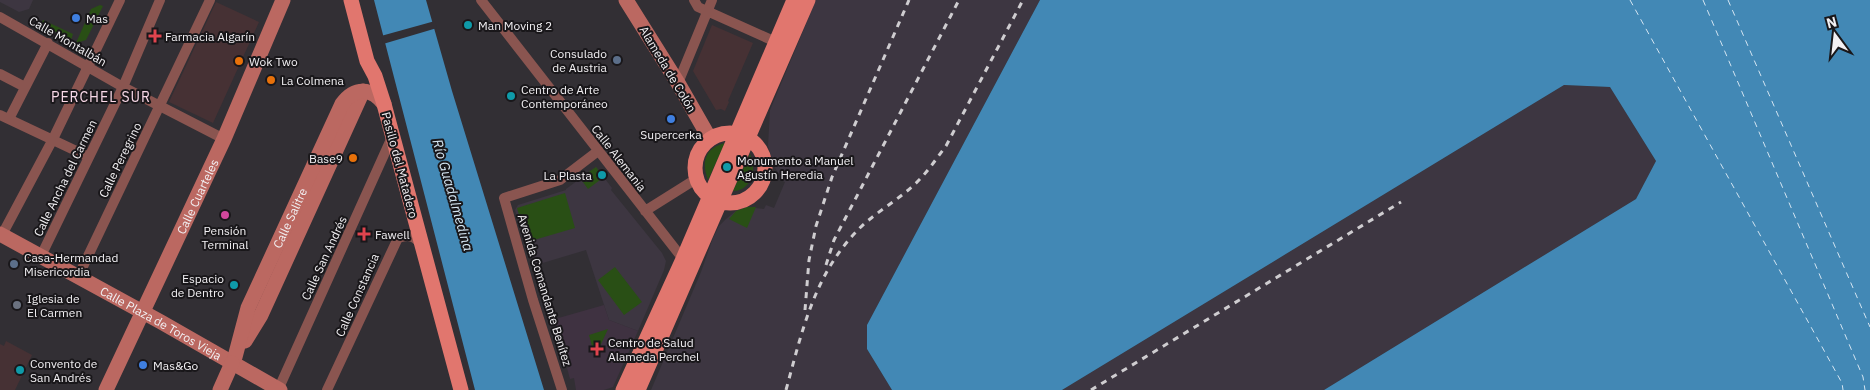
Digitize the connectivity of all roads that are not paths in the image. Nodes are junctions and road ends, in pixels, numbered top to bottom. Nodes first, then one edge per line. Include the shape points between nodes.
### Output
1 (120, 0) edge
2 (160, 0) edge
3 (210, 0) edge
4 (283, 0) edge
5 (351, 0) edge
6 (481, 0) edge
7 (626, 0) edge
8 (694, 0) edge
9 (712, 0) edge
10 (794, 0) edge
11 (808, 0) edge
12 (707, 12) junction
13 (0, 16) edge
14 (776, 42) junction
15 (48, 43) junction
16 (88, 66) junction
17 (0, 74) edge
18 (678, 83) junction
19 (25, 87) junction
20 (123, 87) junction
21 (384, 104) junction
22 (160, 106) junction
23 (5, 117) edge
24 (393, 136) junction
25 (743, 136) junction
26 (53, 139) junction
27 (224, 139) junction
28 (710, 139) junction
29 (598, 151) junction
30 (89, 157) junction
31 (696, 179) junction
32 (715, 199) junction
33 (645, 211) junction
34 (1, 234) edge
35 (422, 246) junction
36 (41, 256) junction
37 (683, 258) junction
38 (78, 277) junction
39 (144, 312) junction
40 (233, 360) junction
41 (106, 390) edge
42 (220, 390) edge
43 (279, 390) edge
44 (327, 390) edge
45 (460, 390) edge
46 (562, 390) edge
47 (623, 390) edge
48 (638, 390) edge

1 - 16 street
2 - 20 street, Calle Ancha del Carmen
3 - 22 street, Calle Peregrino
4 - 27 main road, Calle Cuarteles
5 - 21 main road, Pasillo del Matadero via 366,61 375,76
6 - 29 street, Calle Alemania
7 - 18 main road, Alameda de Colón
8 - 12 street
9 - 12 street
10 - 14 main road
11 - 25 main road
12 - 14 street
12 - 18 street
13 - 15 street, Calle Montalbán
14 - 25 main road
15 - 16 street, Calle Montalbán
15 - 19 street
16 - 20 street, Calle Montalbán
16 - 26 street
17 - 19 street
18 - 28 main road, Alameda de Colón
19 - 23 street
20 - 22 street, Calle Montalbán
20 - 30 street, Calle Ancha del Carmen
21 - 24 main road, Pasillo del Matadero
21 - 40 main road, Calle Salitre via 374,94 363,91 347,98 340,108 248,308
22 - 27 street, Calle Montalbán
22 - 38 street, Calle Peregrino
23 - 26 street
24 - 35 main road, Pasillo del Matadero
24 - 43 street, Calle San Andrés
25 - 28 main road via 728,133
25 - 32 main road
25 - 32 main road via 762,154 764,175 761,182 751,196 741,201 731,203
26 - 30 street
26 - 34 street
27 - 39 main road, Calle Cuarteles
28 - 31 main road via 698,154
29 - 33 street, Calle Alemania
29 - 46 street, Avenida Comandante Benítez via 560,180 504,198
30 - 36 street, Calle Ancha del Carmen
31 - 32 main road via 700,187
31 - 33 street
32 - 37 main road
32 - 48 main road
33 - 37 street, Calle Alemania
34 - 36 main road, Calle Plaza de Toros Vieja
35 - 44 street, Calle Constancia via 414,237 398,238
35 - 45 main road, Pasillo del Matadero
36 - 38 main road, Calle Plaza de Toros Vieja
37 - 47 main road
38 - 39 main road, Calle Plaza de Toros Vieja
39 - 40 main road, Calle Plaza de Toros Vieja
39 - 41 main road, Calle Cuarteles
40 - 42 main road, Calle Salitre
40 - 43 main road, Calle Plaza de Toros Vieja

